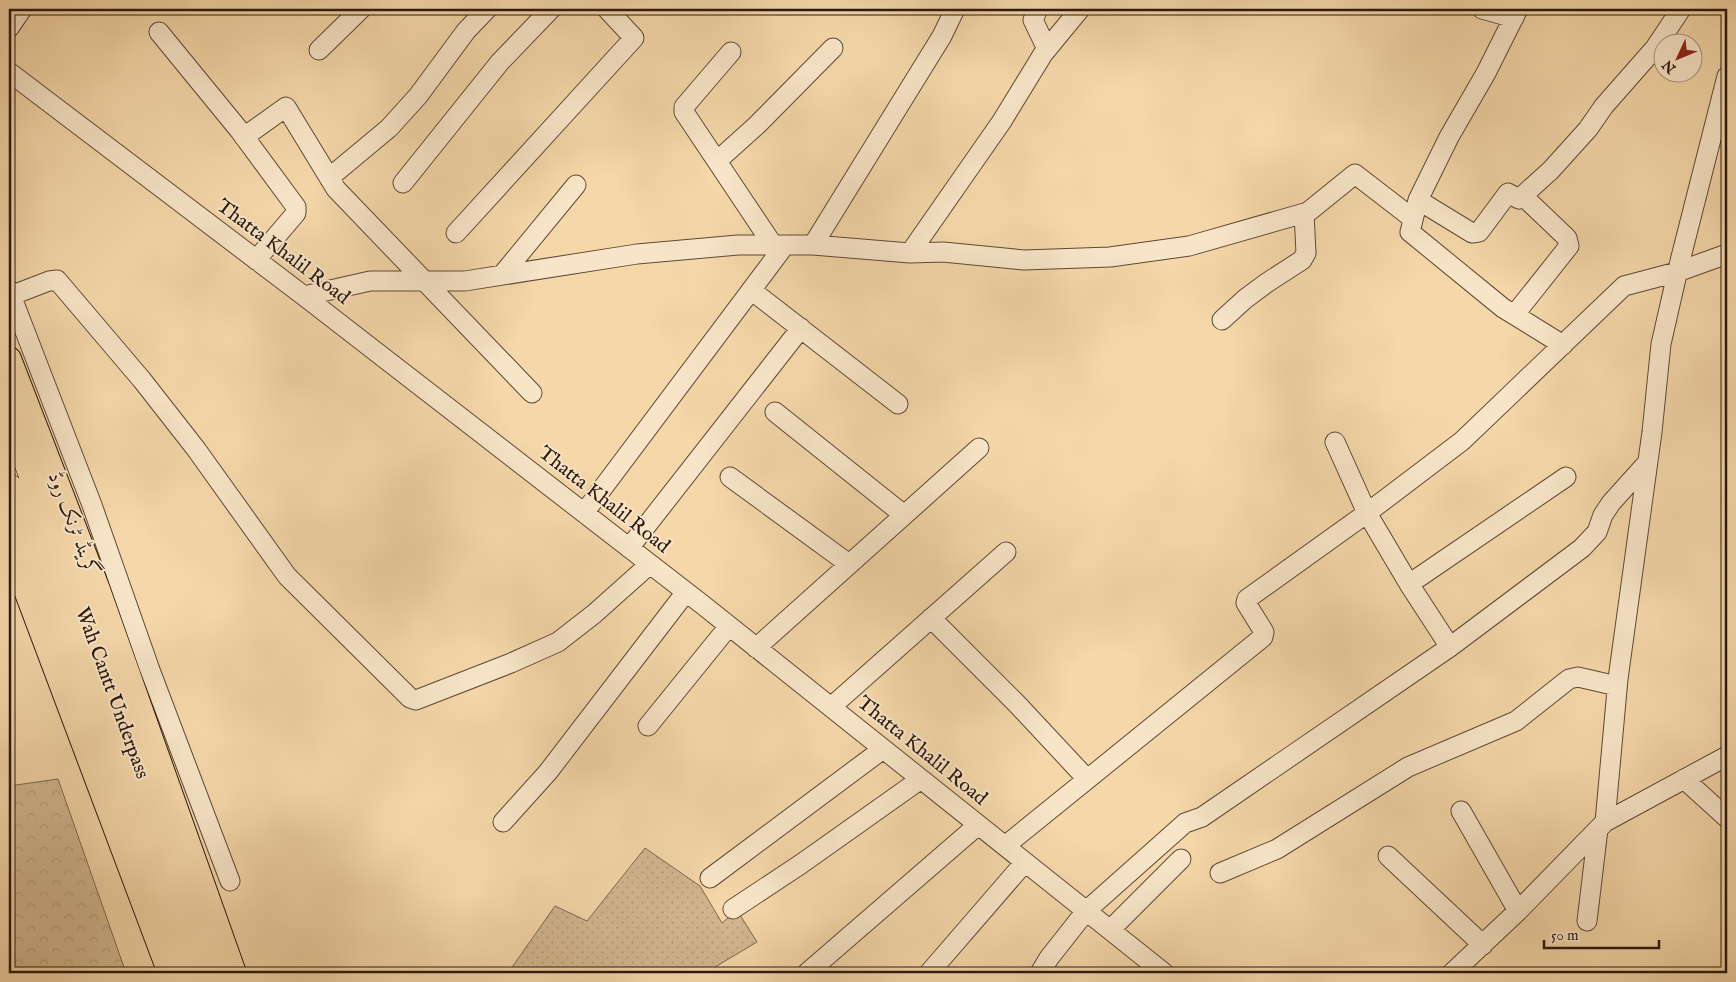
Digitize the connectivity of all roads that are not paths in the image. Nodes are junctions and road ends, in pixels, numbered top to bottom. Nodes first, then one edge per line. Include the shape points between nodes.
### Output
1 (22, 9) edge
2 (361, 9) edge
3 (487, 9) edge
4 (551, 9) edge
5 (606, 9) edge
6 (955, 9) edge
7 (1038, 9) edge
8 (1080, 9) edge
9 (1482, 9) edge
10 (1681, 9) edge
11 (1516, 13) edge
12 (9, 28) edge
13 (159, 32) dead end
14 (833, 48) dead end
15 (1047, 49) junction
16 (319, 50) dead end
17 (731, 52) dead end
18 (9, 72) edge
19 (1727, 76) edge
20 (244, 138) junction
21 (718, 161) junction
22 (329, 178) junction
23 (403, 183) dead end
24 (576, 185) dead end
25 (1523, 196) junction
26 (1418, 200) junction
27 (1304, 213) junction
28 (1412, 218) junction
29 (456, 233) dead end
30 (779, 245) junction
31 (813, 245) junction
32 (910, 253) junction
33 (1727, 254) edge
34 (256, 260) junction
35 (1677, 272) junction
36 (502, 276) junction
37 (424, 281) junction
38 (752, 290) junction
39 (10, 293) edge
40 (304, 296) junction
41 (1515, 314) junction
42 (1222, 320) dead end
43 (800, 328) junction
44 (1563, 345) junction
45 (9, 359) edge
46 (532, 393) dead end
47 (898, 404) dead end
48 (775, 412) dead end
49 (9, 414) edge
50 (1336, 442) dead end
51 (979, 448) dead end
52 (1647, 462) junction
53 (730, 477) dead end
54 (1566, 477) dead end
55 (9, 488) edge
56 (584, 513) junction
57 (1367, 513) junction
58 (904, 516) junction
59 (9, 545) edge
60 (629, 548) junction
61 (1006, 552) dead end
62 (650, 564) junction
63 (849, 564) junction
64 (107, 583) junction
65 (1409, 584) junction
66 (686, 592) junction
67 (931, 618) junction
68 (729, 626) junction
69 (1450, 647) junction
70 (756, 648) junction
71 (1617, 686) junction
72 (831, 708) junction
73 (648, 726) dead end
74 (883, 749) junction
75 (1727, 756) edge
76 (921, 779) junction
77 (1087, 779) junction
78 (1684, 779) junction
79 (1461, 812) dead end
80 (1727, 818) edge
81 (503, 822) dead end
82 (978, 825) junction
83 (1602, 825) junction
84 (1005, 846) junction
85 (1388, 856) dead end
86 (1181, 859) dead end
87 (1024, 862) junction
88 (1220, 873) dead end
89 (710, 878) dead end
90 (230, 881) dead end
91 (733, 909) dead end
92 (1086, 911) junction
93 (1518, 911) junction
94 (1587, 921) dead end
95 (1110, 930) junction
96 (1482, 945) junction
97 (170, 973) edge
98 (190, 973) edge
99 (213, 973) edge
100 (234, 973) edge
101 (808, 973) edge
102 (930, 973) edge
103 (1040, 973) edge
104 (1164, 973) edge
105 (1452, 973) edge

1 - 12 street
2 - 16 street
3 - 22 street via 389,128
4 - 23 street via 500,62
5 - 29 street via 634,38
6 - 31 street via 942,36
7 - 15 street via 1033,20
8 - 15 street
9 - 11 street
10 - 25 street via 1655,48 1588,129
11 - 26 street
13 - 20 street
14 - 21 street
15 - 32 street via 1002,121
17 - 21 street via 684,108
18 - 34 street, Thatta Khalil Road
19 - 35 street
20 - 22 street via 286,107
20 - 34 street via 296,207 296,213
21 - 30 street
22 - 37 street
24 - 36 street
25 - 26 street via 1517,199 1508,193 1476,234
25 - 41 street via 1567,238 1569,246
26 - 28 street
27 - 28 street via 1355,174
27 - 32 street via 1189,246 1110,257 1024,260 943,252
27 - 42 street via 1306,253 1302,260 1252,293
28 - 41 street via 1410,232 1503,308
30 - 31 street
30 - 36 street via 738,245 637,254
30 - 38 street
31 - 32 street
33 - 35 street
34 - 40 street, Thatta Khalil Road
35 - 44 street via 1624,286
35 - 52 street via 1661,344
36 - 37 street via 465,281
37 - 40 street via 370,281
37 - 46 street
38 - 43 street
38 - 56 street
39 - 62 street via 57,280 196,449 287,576 410,698 416,700 558,642
39 - 64 street via 92,505
40 - 56 street, Thatta Khalil Road
41 - 44 street
43 - 47 street
43 - 60 street
44 - 57 street via 1462,441
45 - 64 main road, گرینڈ ٹرنک روڈ
48 - 58 street
49 - 99 highway, Wah Cantt Underpass
50 - 57 street
51 - 58 street
52 - 69 street via 1610,503 1597,532 1582,548
52 - 71 street
53 - 63 street
54 - 65 street
55 - 98 highway, Wah Cantt Underpass
56 - 60 street, Thatta Khalil Road
57 - 65 street
57 - 77 street via 1247,599 1246,603 1264,632 1263,637
58 - 63 street
59 - 97 main road
60 - 62 street, Thatta Khalil Road
61 - 67 street
62 - 66 street, Thatta Khalil Road
63 - 70 street
64 - 90 street
64 - 100 main road, گرینڈ ٹرنک روڈ
65 - 69 street
66 - 68 street, Thatta Khalil Road
66 - 81 street via 548,772
67 - 72 street
67 - 77 street
68 - 70 street, Thatta Khalil Road
68 - 73 street
69 - 92 street via 1202,817 1185,823
70 - 72 street, Thatta Khalil Road
71 - 83 street
71 - 88 street via 1578,677 1569,679 1516,720 1408,767 1277,849
72 - 74 street, Thatta Khalil Road
74 - 76 street, Thatta Khalil Road
74 - 89 street
75 - 78 street
76 - 82 street, Thatta Khalil Road
76 - 91 street
77 - 84 street
78 - 80 street
78 - 83 street
79 - 93 street
82 - 84 street, Thatta Khalil Road
82 - 101 street
83 - 93 street
83 - 94 street
84 - 87 street, Thatta Khalil Road
85 - 96 street
86 - 95 street
87 - 92 street, Thatta Khalil Road
87 - 102 street
92 - 95 street, Thatta Khalil Road
92 - 103 street
93 - 96 street
95 - 104 street, Thatta Khalil Road
96 - 105 street

